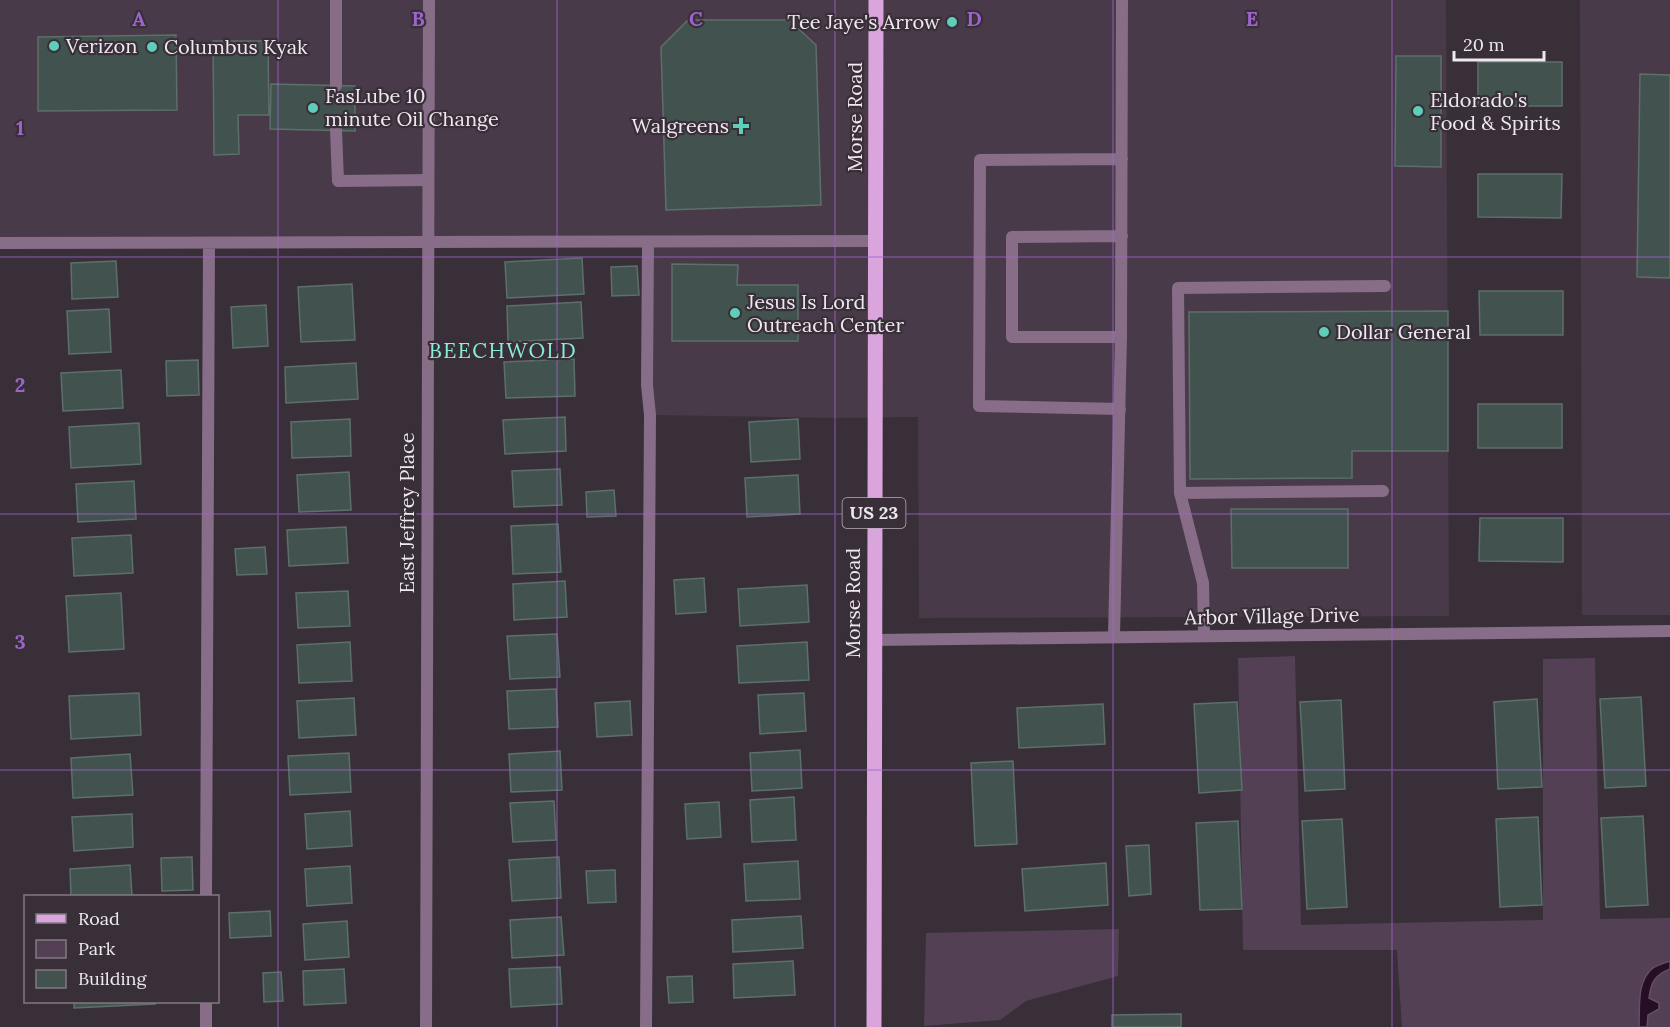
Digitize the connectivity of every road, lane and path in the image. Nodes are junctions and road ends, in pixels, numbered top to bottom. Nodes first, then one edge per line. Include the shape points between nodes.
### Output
1 (336, 0) edge
2 (429, 0) edge
3 (876, 0) edge
4 (1122, 0) edge
5 (336, 86) dead end
6 (336, 130) dead end
7 (1122, 159) junction
8 (428, 180) junction
9 (1122, 236) junction
10 (876, 241) junction
11 (0, 243) edge
12 (209, 243) junction
13 (428, 243) junction
14 (648, 243) junction
15 (1385, 286) dead end
16 (1121, 337) junction
17 (1120, 409) junction
18 (1383, 491) dead end
19 (1180, 493) junction
20 (1670, 631) edge
21 (1114, 636) junction
22 (1204, 636) junction
23 (874, 640) junction
24 (206, 895) edge
25 (206, 1003) edge
26 (206, 1027) edge
27 (426, 1027) edge
28 (646, 1027) edge
29 (874, 1027) edge

1 - 5 street
2 - 8 street, East Jeffrey Place
3 - 10 main road, Morse Road / US 23
4 - 7 street
6 - 8 street via 338,181
7 - 9 street
7 - 17 street via 980,160 979,406
8 - 13 street, East Jeffrey Place
9 - 16 street
9 - 16 street via 1012,237 1012,337
10 - 14 street
10 - 23 main road, Morse Road / US 23
11 - 12 street
12 - 13 street
12 - 24 street
13 - 14 street
13 - 27 street, East Jeffrey Place
14 - 28 street
15 - 19 street via 1178,288
16 - 17 street
17 - 21 street
18 - 19 street
19 - 22 street via 1203,583
20 - 22 street, Arbor Village Drive
21 - 22 street, Arbor Village Drive
21 - 23 street, Arbor Village Drive
23 - 29 main road, Morse Road / US 23
25 - 26 street

